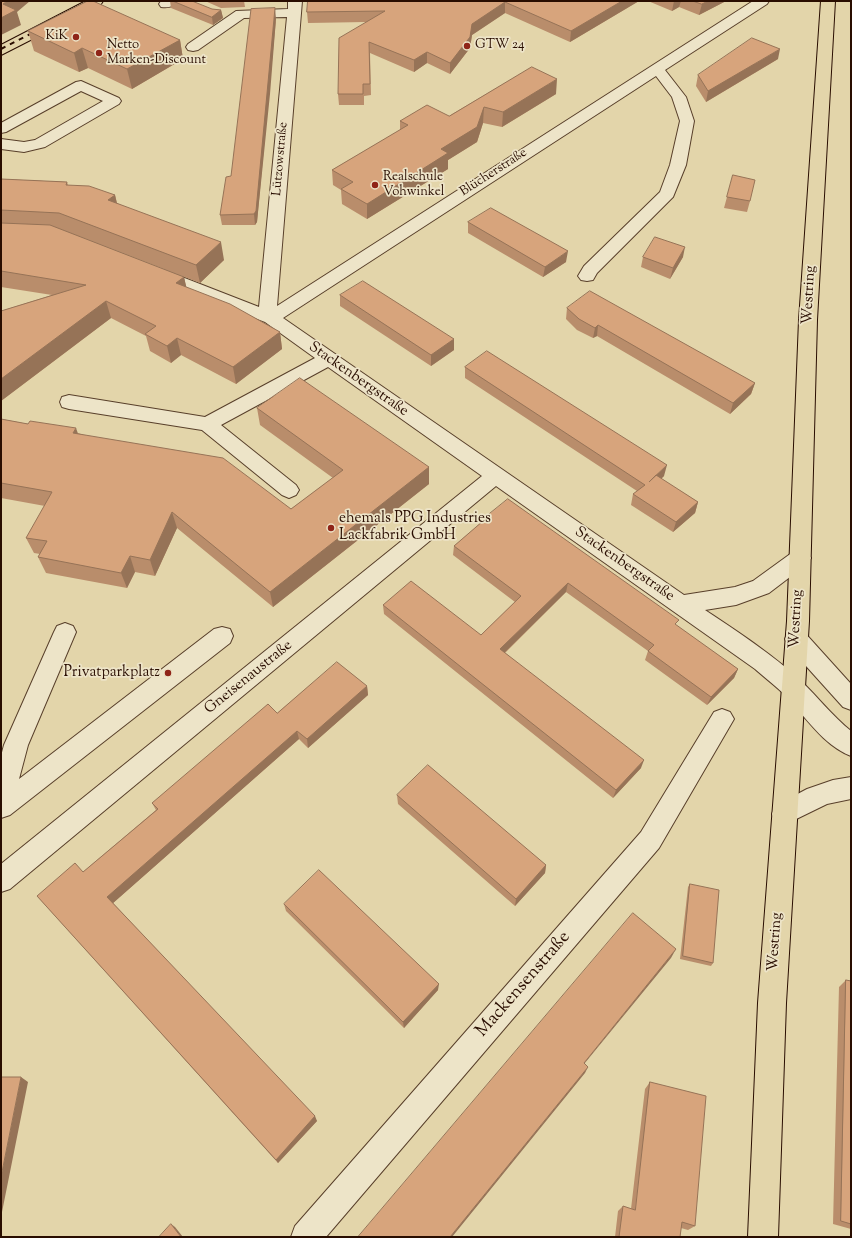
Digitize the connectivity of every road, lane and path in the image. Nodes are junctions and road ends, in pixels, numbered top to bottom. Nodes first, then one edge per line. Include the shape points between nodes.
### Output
1 (762, 1) edge
2 (828, 1) edge
3 (88, 2) edge
4 (294, 7) edge
5 (219, 13) edge
6 (241, 14) junction
7 (193, 47) dead end
8 (1, 51) edge
9 (657, 68) junction
10 (1, 129) edge
11 (1, 144) edge
12 (144, 269) edge
13 (587, 276) dead end
14 (269, 317) junction
15 (327, 359) junction
16 (69, 402) dead end
17 (207, 424) junction
18 (496, 475) junction
19 (289, 490) dead end
20 (800, 558) junction
21 (680, 605) junction
22 (65, 632) dead end
23 (222, 636) dead end
24 (796, 639) junction
25 (793, 688) junction
26 (851, 700) edge
27 (722, 719) dead end
28 (851, 745) edge
29 (851, 788) edge
30 (1, 798) edge
31 (1, 807) edge
32 (784, 814) junction
33 (1, 880) edge
34 (306, 1237) edge
35 (763, 1237) edge

1 - 9 street, Blücherstraße
2 - 20 main road, Westring via 808,320
3 - 8 main road
4 - 6 street
4 - 14 street, Lützowstraße
5 - 6 street
6 - 7 street
9 - 13 street via 679,97 687,121 678,165 667,194 590,270
9 - 14 street, Blücherstraße
10 - 11 street via 81,86 114,101 40,144 24,147
12 - 14 street, Stackenbergstraße
14 - 15 street, Stackenbergstraße
15 - 17 street
15 - 18 street, Stackenbergstraße
16 - 17 street
17 - 19 street
18 - 21 street, Stackenbergstraße
18 - 33 street, Gneisenaustraße
20 - 21 street, Stackenbergstraße via 761,587 736,596
20 - 24 main road, Westring
21 - 25 street, Stackenbergstraße via 762,662
22 - 30 street via 16,745
23 - 31 street
24 - 25 main road, Westring
24 - 26 street
25 - 28 street, Stackenbergstraße via 829,727
25 - 32 main road, Westring
27 - 34 street, Mackensenstraße via 650,840
29 - 32 street via 825,792
32 - 35 main road, Westring via 772,1003

